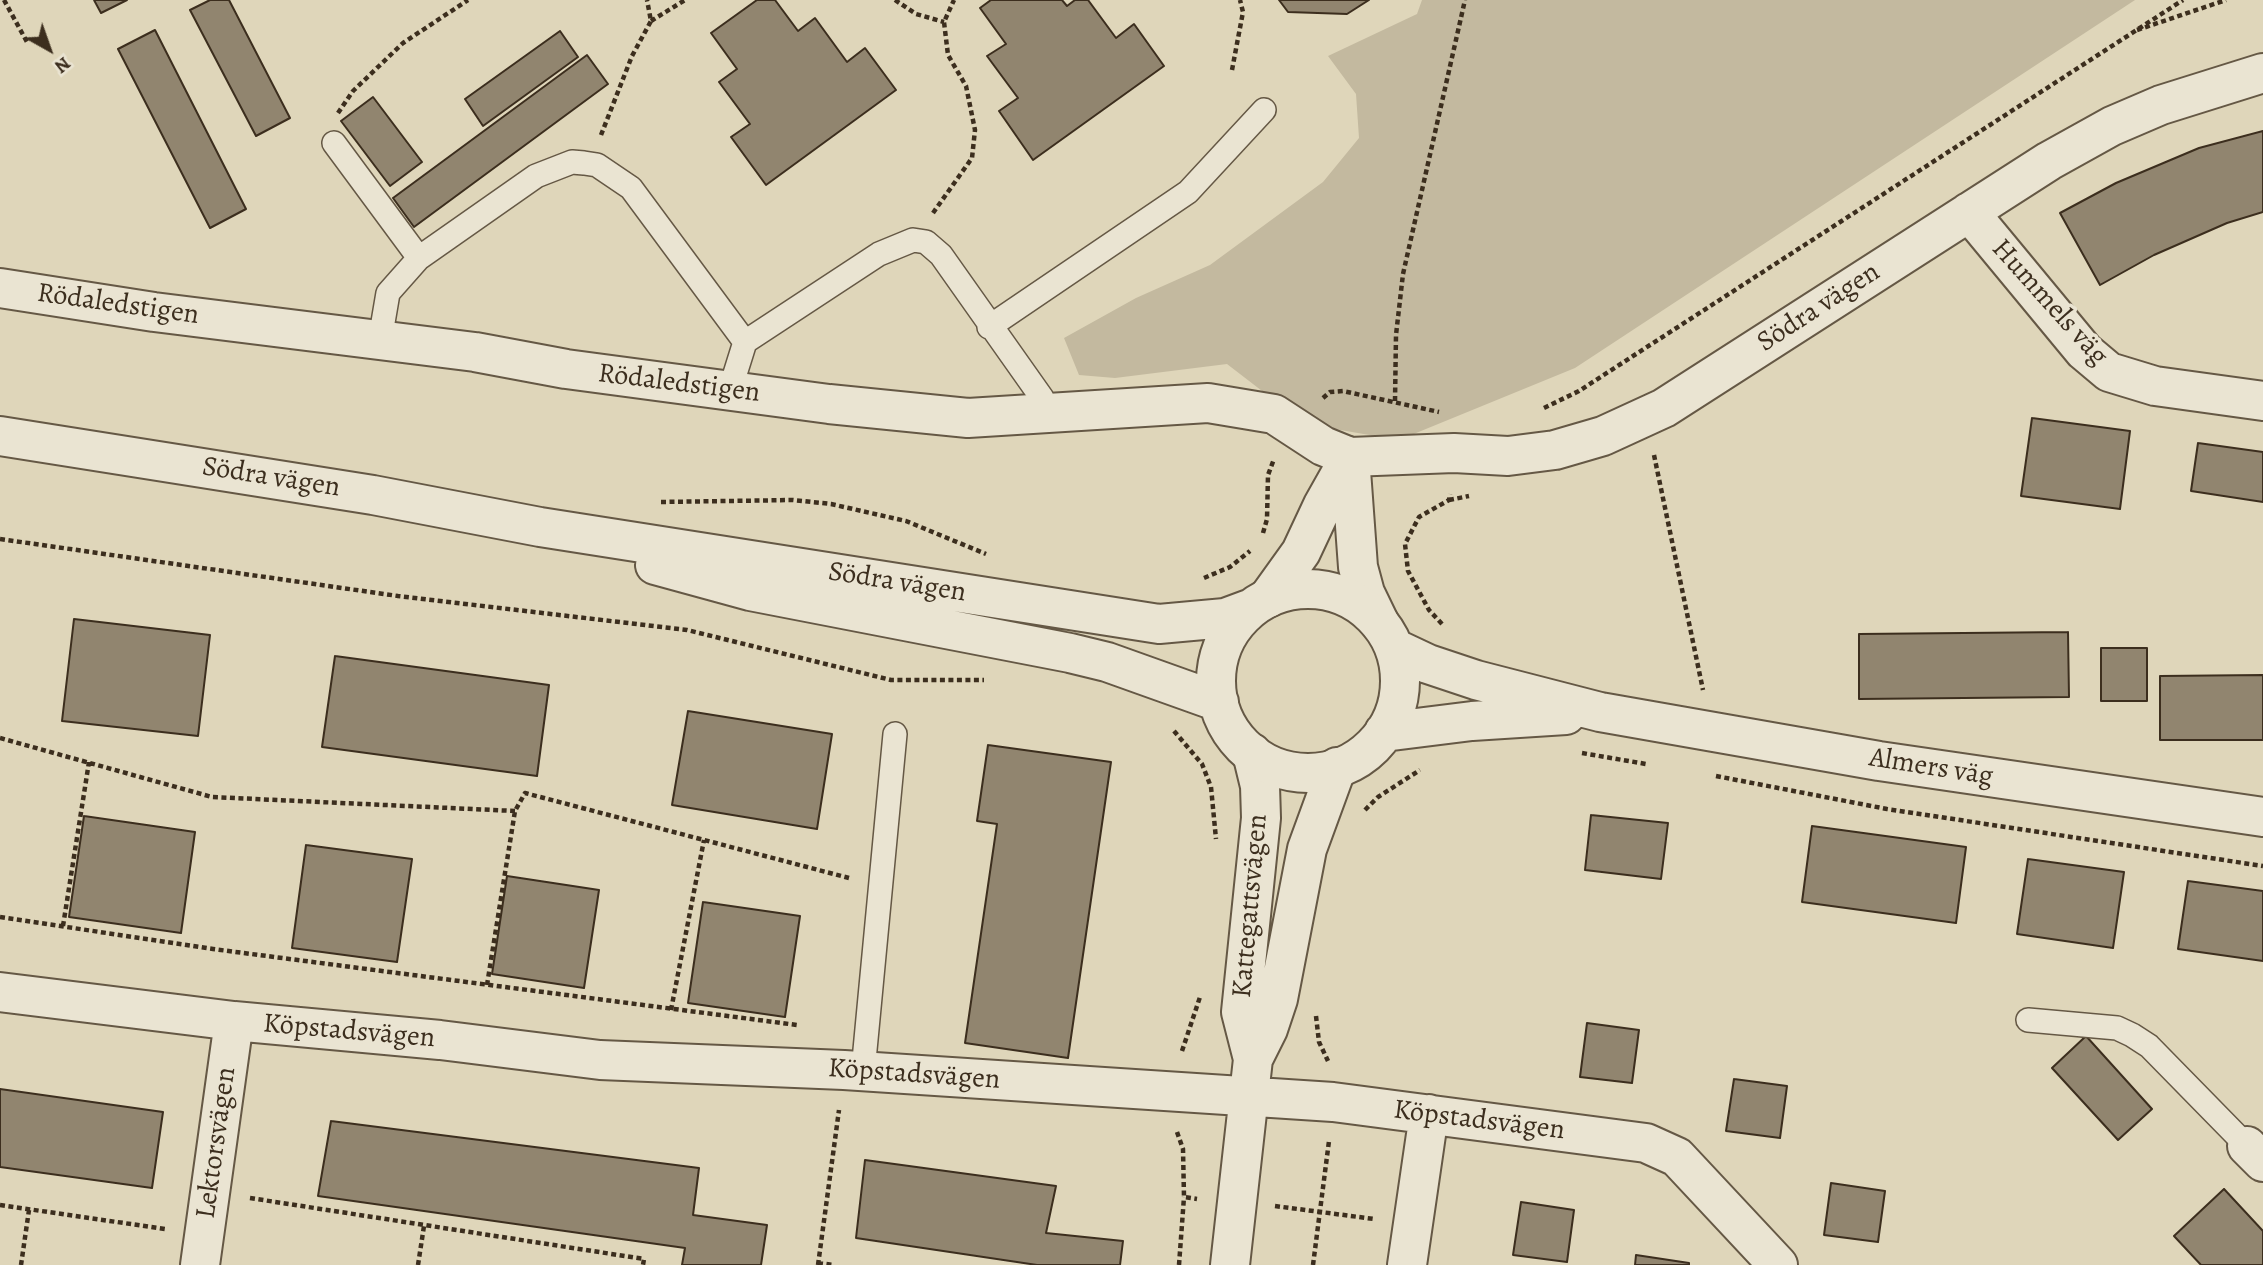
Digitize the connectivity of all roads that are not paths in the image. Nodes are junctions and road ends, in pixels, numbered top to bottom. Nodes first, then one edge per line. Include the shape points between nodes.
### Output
1 (2263, 73) edge
2 (1264, 110) dead end
3 (334, 143) road end
4 (1969, 212) junction
5 (419, 258) junction
6 (0, 288) edge
7 (989, 327) junction
8 (380, 340) junction
9 (745, 342) junction
10 (730, 390) junction
11 (2263, 401) edge
12 (1045, 415) junction
13 (0, 436) edge
14 (1350, 457) junction
15 (540, 527) junction
16 (1260, 603) junction
17 (1386, 635) junction
18 (1219, 702) junction
19 (1600, 712) junction
20 (1384, 732) junction
21 (895, 734) dead end
22 (1252, 753) junction
23 (1337, 767) junction
24 (2263, 817) edge
25 (0, 992) edge
26 (2028, 1020) dead end
27 (233, 1021) junction
28 (1253, 1059) junction
29 (853, 1070) junction
30 (1250, 1098) junction
31 (1429, 1114) junction
32 (2255, 1154) edge
33 (203, 1250) edge
34 (1230, 1265) edge
35 (1408, 1265) edge
36 (1778, 1265) edge

1 - 4 street, Södra vägen via 2204,89 2112,126
2 - 7 lane via 1188,192
3 - 5 lane
4 - 11 street, Hummels väg via 2084,351 2109,372 2154,386
4 - 14 street, Södra vägen via 1664,408 1603,436 1555,450 1508,456
5 - 8 lane via 388,293
5 - 9 lane via 536,176 572,162 597,165 631,188
6 - 8 street, Rödaledstigen
7 - 9 lane via 941,255 926,242 913,240 879,254
7 - 12 lane via 1042,398
8 - 10 street, Rödaledstigen
9 - 10 lane
10 - 12 street, Rödaledstigen via 968,418
12 - 14 street, Rödaledstigen via 1208,403 1274,414 1323,446
13 - 15 street, Södra vägen via 373,495
14 - 16 street via 1297,560
14 - 17 street via 1358,568
15 - 16 street, Södra vägen via 1159,624 1225,618
15 - 18 street, Södra vägen via 685,575 750,591 1107,662
16 - 17 street via 1302,589 1336,593 1352,600
16 - 18 street via 1229,634 1222,650 1216,684
17 - 19 street, Almers väg via 1428,664
17 - 20 street via 1400,682
18 - 22 street via 1228,725
19 - 20 street, Almers väg
19 - 24 street, Almers väg via 1879,761
20 - 23 street via 1363,754
21 - 29 lane via 880,886
22 - 23 street via 1293,771
22 - 28 street, Kattegattsvägen via 1261,818 1241,1012
23 - 28 street, Kattegattsvägen via 1307,849 1278,999
25 - 27 street, Köpstadsvägen
26 - 32 lane via 2117,1028 2132,1035 2149,1046
27 - 29 street, Köpstadsvägen via 600,1060
27 - 33 street, Lektorsvägen
28 - 30 street, Kattegattsvägen
29 - 30 street, Köpstadsvägen
30 - 31 street, Köpstadsvägen
30 - 34 street, Kattegattsvägen
31 - 35 street
31 - 36 street, Köpstadsvägen via 1661,1147 1694,1173

